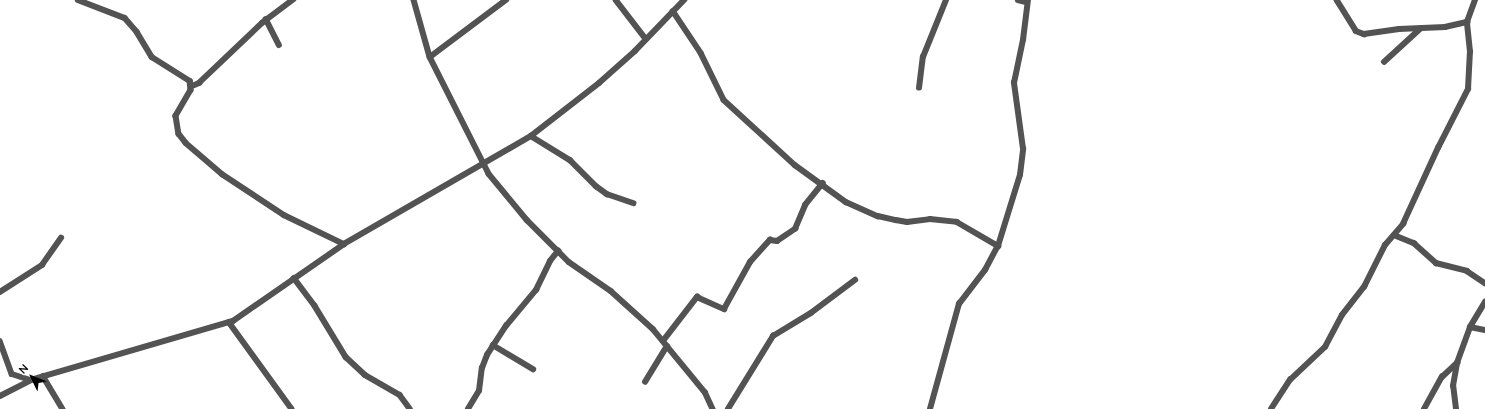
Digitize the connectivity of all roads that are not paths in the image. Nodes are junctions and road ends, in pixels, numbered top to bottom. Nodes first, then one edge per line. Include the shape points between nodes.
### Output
1 (78, 0) edge
2 (293, 0) edge
3 (414, 0) edge
4 (506, 0) edge
5 (616, 0) edge
6 (684, 0) edge
7 (946, 0) edge
8 (1018, 0) edge
9 (1337, 0) edge
10 (1475, 0) edge
11 (1027, 1) edge
12 (673, 12) junction
13 (266, 19) junction
14 (1467, 22) junction
15 (1421, 29) junction
16 (646, 39) junction
17 (279, 45) dead end
18 (430, 57) junction
19 (1384, 62) dead end
20 (192, 86) junction
21 (918, 88) dead end
22 (531, 136) junction
23 (482, 165) junction
24 (823, 183) junction
25 (633, 203) dead end
26 (1394, 235) junction
27 (61, 238) dead end
28 (344, 244) junction
29 (998, 246) junction
30 (558, 251) junction
31 (294, 278) junction
32 (855, 280) dead end
33 (1485, 283) edge
34 (0, 292) edge
35 (1485, 302) edge
36 (230, 322) junction
37 (1470, 326) junction
38 (1485, 330) edge
39 (0, 341) edge
40 (665, 344) junction
41 (493, 345) junction
42 (1457, 363) junction
43 (534, 370) dead end
44 (43, 376) junction
45 (31, 380) junction
46 (645, 382) dead end
47 (0, 396) edge
48 (63, 409) edge
49 (292, 409) edge
50 (410, 409) edge
51 (468, 409) edge
52 (713, 409) edge
53 (728, 409) edge
54 (930, 409) edge
55 (1271, 409) edge
56 (1424, 409) edge
57 (1456, 409) edge

1 - 20 street via 125,18 152,57 187,77
2 - 13 street
3 - 18 street
4 - 18 street
5 - 16 street
6 - 12 street
7 - 21 street via 923,57
8 - 11 street
9 - 15 street via 1353,27 1360,33
10 - 14 street
11 - 29 street via 1023,40 1014,83 1023,149 1022,164
12 - 16 street
12 - 24 street via 701,53 724,100 795,164
13 - 17 street
13 - 20 street via 199,83
14 - 15 street
14 - 26 street via 1470,52 1468,89 1403,224
15 - 19 street
16 - 22 street via 599,83
18 - 23 street
20 - 28 street via 176,116 179,134 186,143 222,174 277,211
22 - 23 street
22 - 25 street via 570,160 602,190
23 - 28 street
23 - 30 street via 527,220
24 - 29 street via 846,202 878,216 907,222 930,219 957,222
24 - 40 street via 805,206 795,229 777,241 770,240 750,262 724,309 697,297
26 - 33 street via 1414,243 1436,263 1468,271
26 - 55 street via 1385,245 1364,287 1342,316 1325,347 1290,380
27 - 34 street via 42,265
28 - 31 street
29 - 54 street via 985,270 958,304
30 - 40 street via 628,305
30 - 41 street via 550,261 536,290
31 - 36 street
31 - 50 street via 315,306 346,357 365,375 400,395
32 - 53 street via 811,313 773,336
35 - 37 street
36 - 44 street
36 - 49 street
37 - 38 street
37 - 42 street
39 - 45 street via 12,374
40 - 46 street
40 - 52 street via 704,392
41 - 43 street
41 - 51 street via 482,368 478,392
42 - 56 street via 1442,377
42 - 57 street via 1453,386
44 - 45 street
44 - 48 street
45 - 47 street

